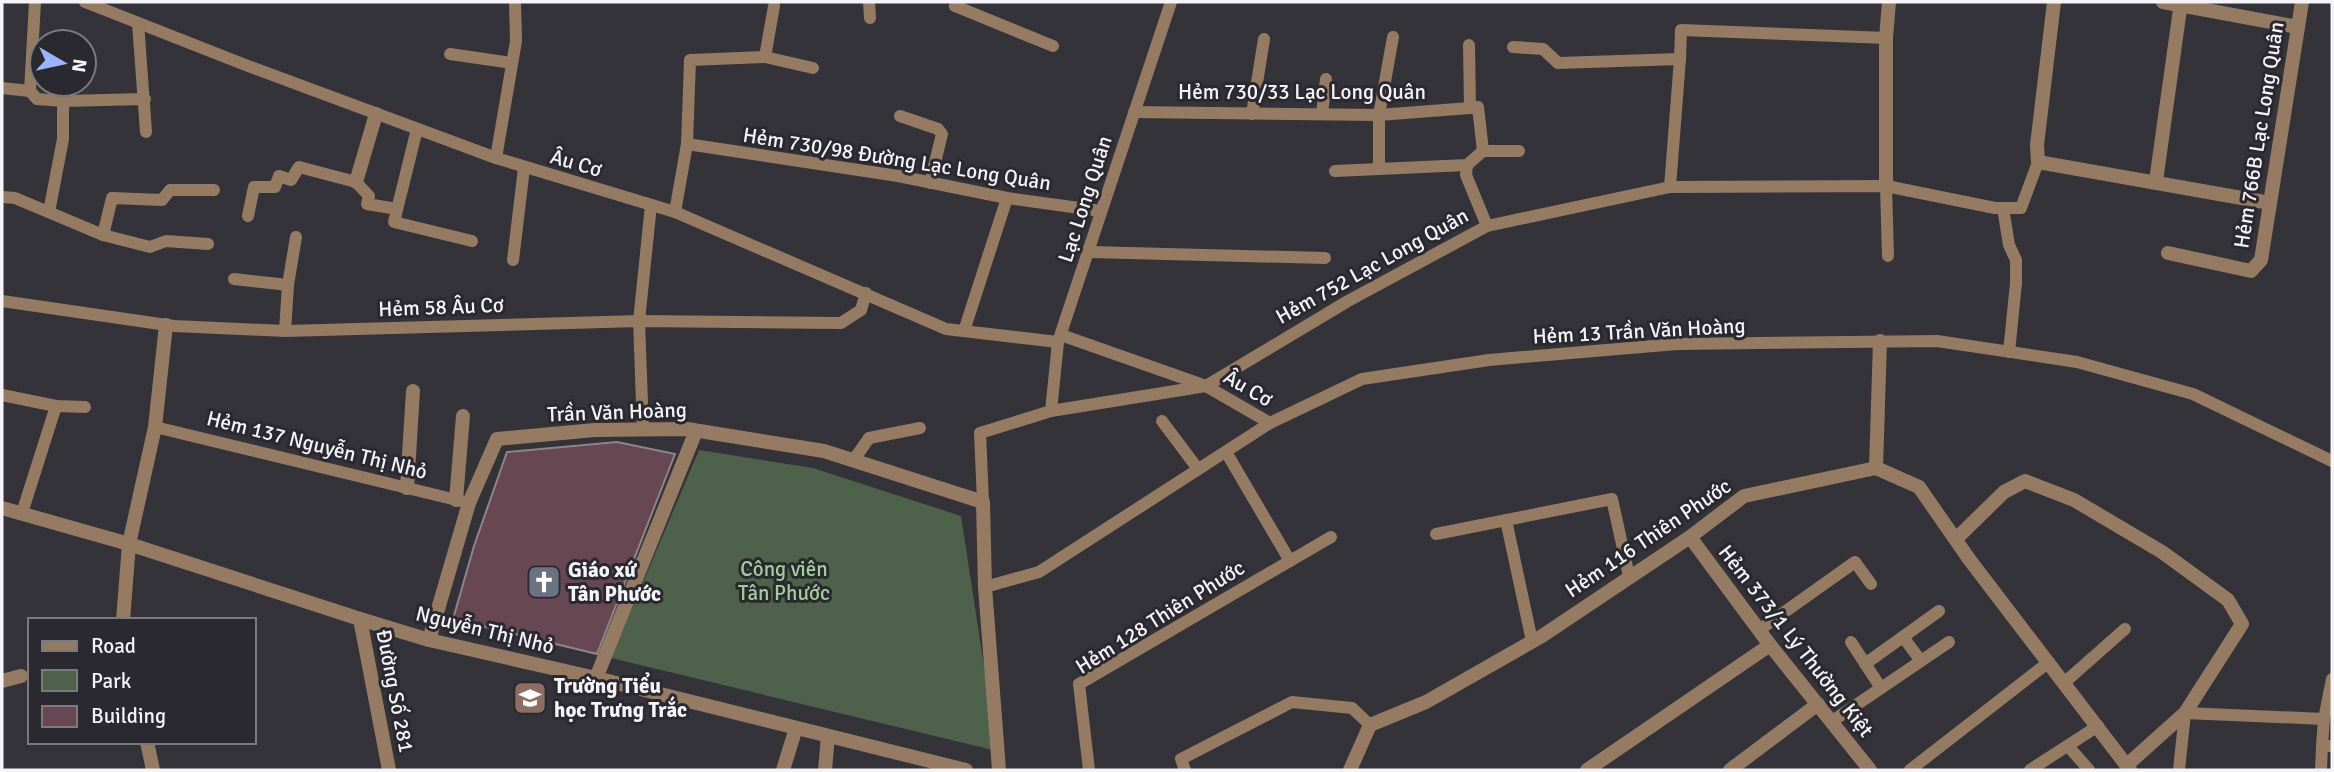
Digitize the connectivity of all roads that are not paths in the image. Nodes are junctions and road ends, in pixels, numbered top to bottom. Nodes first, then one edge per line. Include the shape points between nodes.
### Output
1 (35, 2) edge
2 (85, 2) edge
3 (515, 2) edge
4 (869, 2) edge
5 (956, 2) edge
6 (1171, 2) edge
7 (1889, 2) edge
8 (2054, 2) edge
9 (2163, 2) edge
10 (2302, 2) edge
11 (2181, 3) edge
12 (774, 6) dead end
13 (870, 18) dead end
14 (138, 23) junction
15 (2298, 27) junction
16 (34, 28) edge
17 (1393, 37) dead end
18 (1886, 38) junction
19 (1264, 39) dead end
20 (1469, 45) dead end
21 (1053, 46) dead end
22 (1513, 47) dead end
23 (450, 54) dead end
24 (765, 57) junction
25 (1680, 59) junction
26 (513, 63) junction
27 (813, 68) dead end
28 (1326, 79) dead end
29 (2, 88) edge
30 (28, 91) edge
31 (36, 98) edge
32 (145, 99) junction
33 (64, 100) junction
34 (1470, 108) junction
35 (1133, 112) junction
36 (376, 114) junction
37 (1252, 114) junction
38 (1322, 114) junction
39 (1379, 115) junction
40 (900, 116) dead end
41 (417, 129) junction
42 (146, 132) dead end
43 (687, 144) junction
44 (1483, 151) junction
45 (1519, 151) dead end
46 (496, 158) junction
47 (2038, 162) junction
48 (1467, 165) junction
49 (1379, 167) junction
50 (524, 168) junction
51 (1335, 171) dead end
52 (2157, 181) junction
53 (356, 182) junction
54 (930, 183) junction
55 (1886, 186) junction
56 (1670, 187) junction
57 (214, 190) dead end
58 (2, 197) edge
59 (1007, 198) junction
60 (2270, 203) junction
61 (651, 205) junction
62 (2003, 208) junction
63 (397, 209) junction
64 (1101, 211) junction
65 (48, 212) junction
66 (675, 212) junction
67 (248, 216) dead end
68 (1487, 226) junction
69 (103, 235) junction
70 (296, 237) dead end
71 (472, 241) dead end
72 (208, 244) dead end
73 (1090, 251) junction
74 (2168, 253) dead end
75 (1888, 256) dead end
76 (1325, 258) dead end
77 (513, 260) dead end
78 (234, 279) dead end
79 (288, 285) junction
80 (866, 293) junction
81 (2, 301) edge
82 (639, 321) junction
83 (166, 325) junction
84 (285, 331) junction
85 (964, 331) junction
86 (1060, 338) junction
87 (1880, 341) junction
88 (2009, 352) junction
89 (1206, 386) junction
90 (413, 391) dead end
91 (2, 395) edge
92 (56, 406) junction
93 (85, 407) dead end
94 (1051, 411) junction
95 (463, 416) dead end
96 (1163, 421) dead end
97 (1270, 423) junction
98 (155, 427) junction
99 (920, 428) dead end
100 (643, 430) junction
101 (696, 431) junction
102 (1226, 452) junction
103 (853, 461) junction
104 (2332, 461) edge
105 (1876, 468) junction
106 (1198, 469) junction
107 (408, 488) junction
108 (463, 502) junction
109 (983, 502) junction
110 (2, 508) edge
111 (22, 513) junction
112 (1506, 520) junction
113 (1436, 534) dead end
114 (1331, 537) dead end
115 (1690, 537) junction
116 (1956, 539) junction
117 (129, 544) junction
118 (1290, 561) junction
119 (1629, 576) junction
120 (1871, 584) dead end
121 (985, 587) junction
122 (1940, 611) dead end
123 (124, 618) edge
124 (360, 619) junction
125 (2125, 629) dead end
126 (1759, 630) junction
127 (1903, 637) junction
128 (429, 640) junction
129 (1532, 641) junction
130 (1851, 642) dead end
131 (1949, 642) dead end
132 (1770, 645) junction
133 (1921, 661) junction
134 (2049, 662) junction
135 (1865, 664) junction
136 (21, 676) dead end
137 (596, 678) junction
138 (2332, 679) edge
139 (2, 681) edge
140 (2065, 682) junction
141 (1881, 688) junction
142 (1818, 704) junction
143 (2185, 713) junction
144 (2324, 719) junction
145 (1831, 722) junction
146 (1370, 726) junction
147 (2098, 726) junction
148 (796, 728) junction
149 (828, 736) junction
150 (147, 744) edge
151 (2068, 746) junction
152 (2327, 746) edge
153 (1738, 768) edge
154 (2125, 768) edge
155 (153, 770) edge
156 (389, 770) edge
157 (783, 770) edge
158 (825, 770) edge
159 (966, 770) edge
160 (999, 770) edge
161 (1089, 770) edge
162 (1185, 770) edge
163 (1350, 770) edge
164 (1587, 770) edge
165 (1870, 770) edge
166 (1910, 770) edge
167 (2030, 770) edge
168 (2089, 770) edge
169 (2179, 770) edge
170 (2320, 770) edge

1 - 16 lane
2 - 14 lane, Âu Cơ
3 - 26 lane
4 - 13 lane
5 - 21 lane via 955,6
6 - 35 lane, Lạc Long Quân
7 - 18 street
8 - 47 street
9 - 11 street
10 - 15 street, Hẻm 766B Lạc Long Quân
11 - 15 street
11 - 52 street
12 - 24 lane
14 - 32 lane
14 - 36 lane, Âu Cơ
15 - 60 street, Hẻm 766B Lạc Long Quân
17 - 39 lane
18 - 25 lane via 1681,30
18 - 55 street
19 - 37 lane
20 - 34 lane
22 - 25 lane via 1543,49 1558,64
23 - 26 lane
24 - 27 lane
24 - 43 lane via 690,60
25 - 56 lane
26 - 46 lane
28 - 38 lane
29 - 30 lane
31 - 33 lane
32 - 33 lane
32 - 42 lane
33 - 65 lane via 63,139
34 - 39 lane, Hẻm 730/33 Lạc Long Quân
34 - 44 lane via 1478,107
35 - 37 lane, Hẻm 730/33 Lạc Long Quân
35 - 64 lane, Lạc Long Quân
36 - 41 lane, Âu Cơ
36 - 53 street
37 - 38 lane, Hẻm 730/33 Lạc Long Quân
38 - 39 lane, Hẻm 730/33 Lạc Long Quân
39 - 49 lane
40 - 54 lane via 938,128 942,134
41 - 46 lane, Âu Cơ
41 - 63 lane
43 - 54 lane, Hẻm 730/98 Đường Lạc Long Quân
43 - 66 lane
44 - 45 lane
44 - 48 lane
46 - 50 lane, Âu Cơ
47 - 52 street
47 - 62 lane via 2021,208
48 - 49 lane
48 - 68 lane via 1466,175
49 - 51 lane
50 - 61 lane, Âu Cơ
50 - 77 lane
52 - 60 street
53 - 63 lane via 369,196 367,204
53 - 67 lane via 299,167 291,180 279,176 275,187 254,187
54 - 59 lane, Hẻm 730/98 Đường Lạc Long Quân
55 - 56 lane, Hẻm 752 Lạc Long Quân
55 - 62 lane, Hẻm 752 Lạc Long Quân
55 - 75 lane
56 - 68 lane, Hẻm 752 Lạc Long Quân
57 - 69 lane via 170,190 162,200 106,197
58 - 65 lane
59 - 64 lane, Hẻm 730/98 Đường Lạc Long Quân
59 - 85 lane
60 - 74 street, Hẻm 766B Lạc Long Quân via 2261,260 2251,271
61 - 66 lane, Âu Cơ
61 - 82 lane
62 - 88 lane via 2016,260
63 - 71 lane via 394,222
64 - 73 lane, Lạc Long Quân
65 - 69 lane
66 - 80 lane, Âu Cơ
68 - 89 lane, Hẻm 752 Lạc Long Quân via 1348,301
69 - 72 lane via 150,247 166,241
70 - 79 lane
73 - 76 lane
73 - 86 lane, Lạc Long Quân
78 - 79 lane
79 - 84 lane
80 - 82 lane, Hẻm 58 Âu Cơ via 861,310 841,323
80 - 85 lane, Âu Cơ via 946,329
81 - 83 lane, Hẻm 58 Âu Cơ
82 - 84 lane, Hẻm 58 Âu Cơ
82 - 100 lane
83 - 84 lane, Hẻm 58 Âu Cơ
83 - 98 street
85 - 86 lane, Âu Cơ
86 - 89 lane, Âu Cơ
86 - 94 lane, Lạc Long Quân
87 - 88 lane, Hẻm 13 Trần Văn Hoàng via 1937,341
87 - 97 lane, Hẻm 13 Trần Văn Hoàng via 1677,344 1489,360 1362,379
87 - 105 street
88 - 104 lane, Hẻm 13 Trần Văn Hoàng via 2077,362 2193,394
89 - 94 lane
89 - 97 lane, Âu Cơ
90 - 107 street
91 - 92 lane
92 - 93 lane
92 - 111 lane
94 - 109 lane via 980,433
95 - 108 street
96 - 106 lane
97 - 102 lane, Hẻm 13 Trần Văn Hoàng
98 - 107 lane, Hẻm 137 Nguyễn Thị Nhỏ
98 - 117 street
99 - 103 lane via 869,438
100 - 101 street, Trần Văn Hoàng
100 - 108 street, Trần Văn Hoàng via 497,439
101 - 103 street, Trần Văn Hoàng via 824,451
101 - 137 street
102 - 106 lane, Hẻm 13 Trần Văn Hoàng
102 - 118 lane
103 - 109 street, Trần Văn Hoàng
105 - 115 street, Hẻm 116 Thiên Phước via 1744,496
105 - 116 street via 1919,487
106 - 121 lane, Hẻm 13 Trần Văn Hoàng via 1038,572
107 - 108 lane, Hẻm 137 Nguyễn Thị Nhỏ
108 - 128 street, Trần Văn Hoàng
109 - 121 street
110 - 111 street, Nguyễn Thị Nhỏ
111 - 117 street, Nguyễn Thị Nhỏ
112 - 113 lane
112 - 119 lane via 1612,499
112 - 129 lane
114 - 118 lane, Hẻm 128 Thiên Phước
115 - 119 street, Hẻm 116 Thiên Phước
115 - 126 street, Hẻm 373/1 Lý Thường Kiệt
116 - 134 street
116 - 143 street via 2004,492 2025,481 2074,500 2151,545 2228,600 2242,624
117 - 123 street
117 - 124 street, Nguyễn Thị Nhỏ
118 - 161 lane, Hẻm 128 Thiên Phước via 1079,684
119 - 129 street, Hẻm 116 Thiên Phước
120 - 126 lane via 1856,562
121 - 160 street
122 - 127 lane
124 - 128 street, Nguyễn Thị Nhỏ
124 - 156 street, Đường Số 281
125 - 140 lane
126 - 132 street, Hẻm 373/1 Lý Thường Kiệt
127 - 133 lane
127 - 135 lane
128 - 137 street, Nguyễn Thị Nhỏ
129 - 146 street, Hẻm 116 Thiên Phước via 1426,702
130 - 135 lane
131 - 133 lane
132 - 142 street, Hẻm 373/1 Lý Thường Kiệt
132 - 164 street
133 - 141 lane
134 - 140 street
134 - 166 lane
135 - 141 lane
136 - 139 street
137 - 148 street, Nguyễn Thị Nhỏ
138 - 144 lane
140 - 147 street
141 - 145 lane
142 - 145 street, Hẻm 373/1 Lý Thường Kiệt
142 - 153 street
143 - 144 lane
143 - 154 street
143 - 169 lane
144 - 152 lane
145 - 165 street, Hẻm 373/1 Lý Thường Kiệt
146 - 162 lane via 1352,708 1292,702 1181,759
146 - 163 street
147 - 151 lane
147 - 154 street
148 - 149 street, Nguyễn Thị Nhỏ
148 - 157 street
149 - 158 street
149 - 159 street, Nguyễn Thị Nhỏ
150 - 155 street
151 - 167 lane
151 - 168 lane
152 - 170 lane

